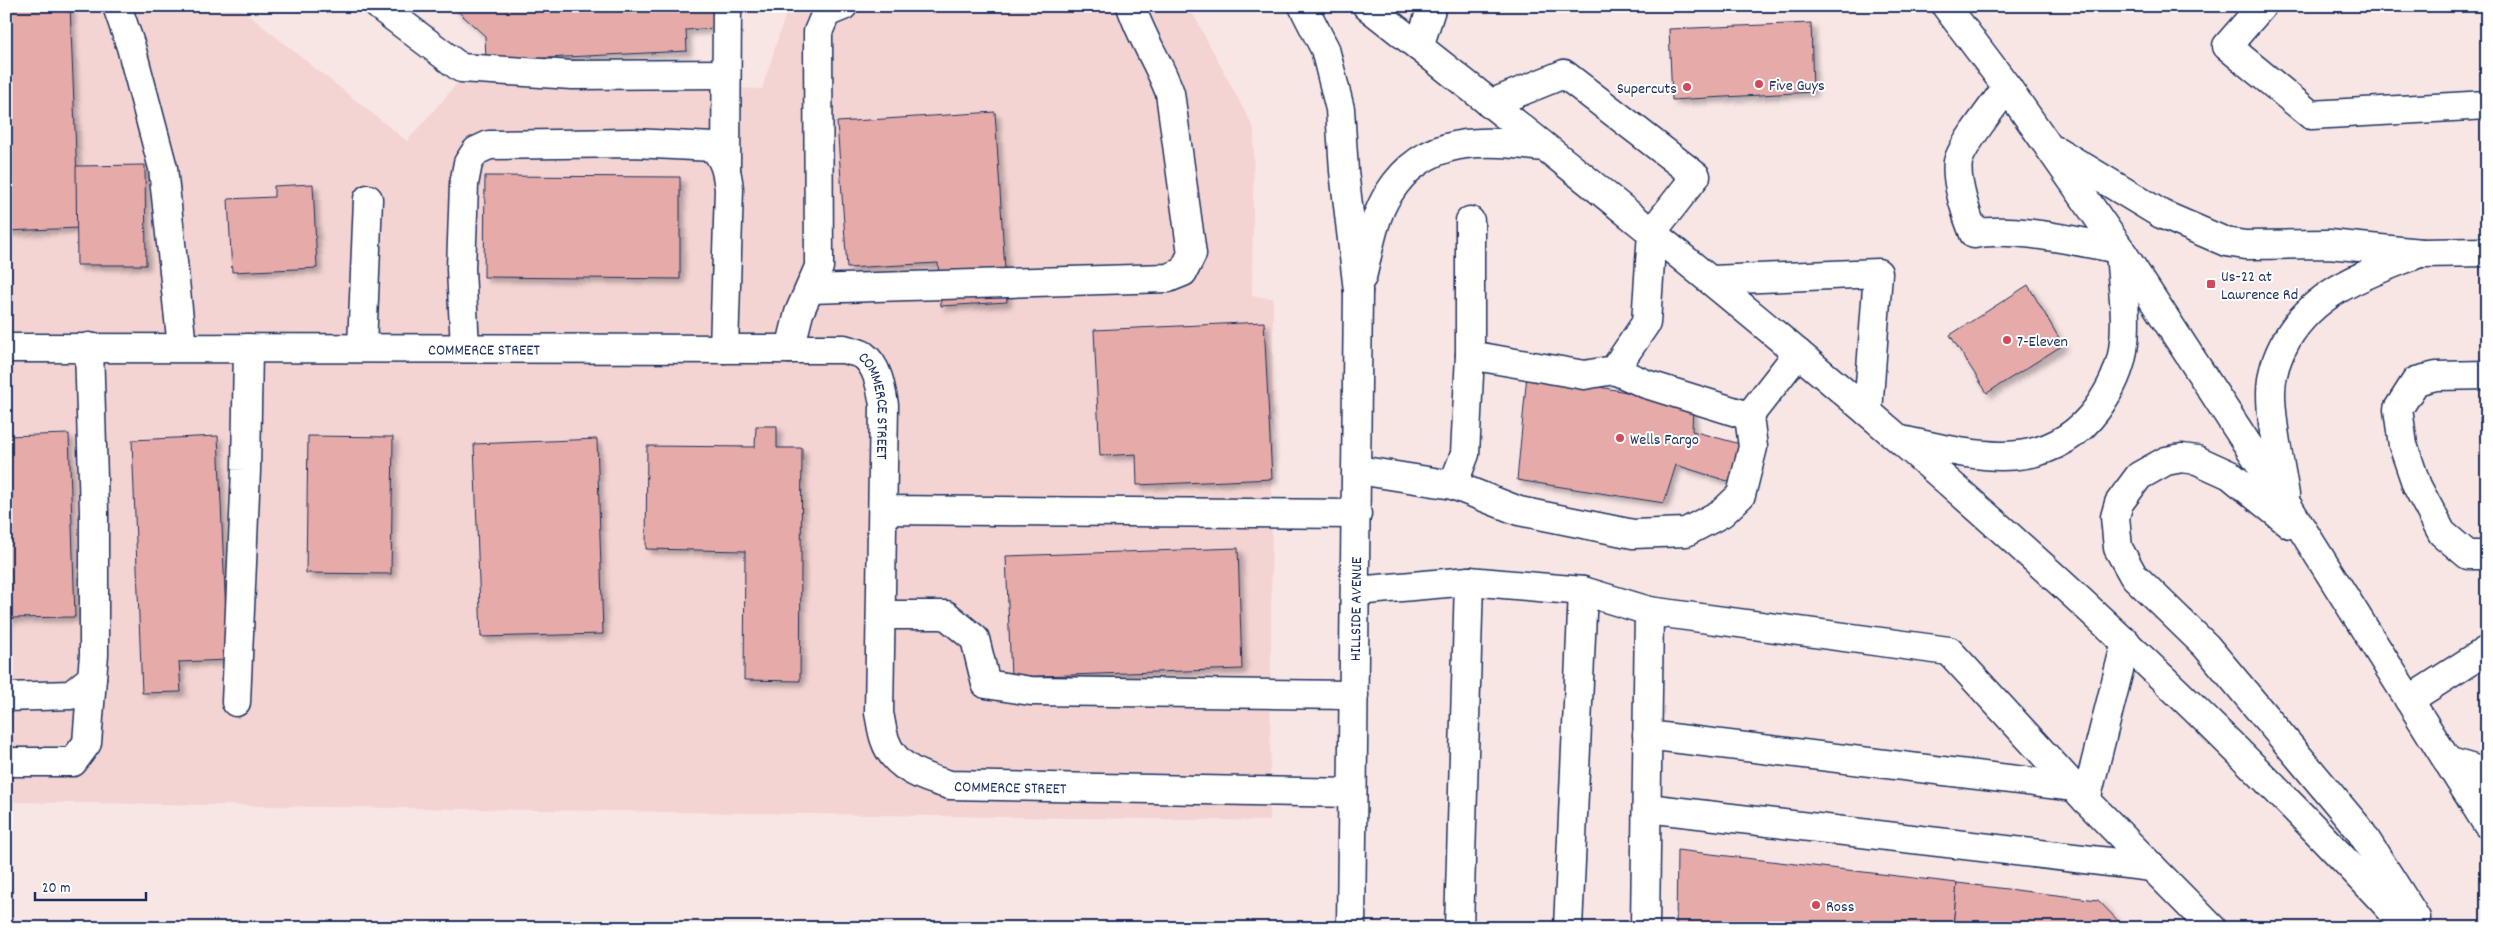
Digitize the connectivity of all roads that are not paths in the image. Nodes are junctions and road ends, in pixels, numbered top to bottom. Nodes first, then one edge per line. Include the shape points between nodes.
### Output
1 (117, 6) edge
2 (379, 6) edge
3 (727, 6) edge
4 (843, 6) edge
5 (1131, 6) edge
6 (1303, 6) edge
7 (1367, 6) edge
8 (1432, 6) edge
9 (1946, 6) edge
10 (2262, 6) edge
11 (1420, 47) junction
12 (726, 74) junction
13 (2007, 87) junction
14 (1490, 104) junction
15 (2487, 106) edge
16 (2049, 146) junction
17 (1544, 147) junction
18 (726, 168) junction
19 (368, 199) dead end
20 (1470, 221) dead end
21 (1652, 232) junction
22 (2120, 249) junction
23 (2487, 252) edge
24 (2421, 253) junction
25 (1712, 280) junction
26 (810, 289) junction
27 (1358, 291) junction
28 (90, 347) junction
29 (182, 347) junction
30 (362, 347) junction
31 (6, 348) edge
32 (248, 348) junction
33 (465, 348) junction
34 (724, 349) junction
35 (790, 349) junction
36 (1798, 353) junction
37 (1470, 355) junction
38 (1614, 370) junction
39 (2487, 375) edge
40 (1868, 412) junction
41 (1750, 416) junction
42 (1902, 440) junction
43 (1358, 470) junction
44 (1454, 485) junction
45 (2287, 505) junction
46 (883, 510) junction
47 (1357, 514) junction
48 (2308, 540) junction
49 (2487, 555) edge
50 (1469, 581) junction
51 (1356, 591) junction
52 (1583, 591) junction
53 (1650, 611) junction
54 (881, 615) junction
55 (2126, 642) junction
56 (2487, 650) edge
57 (92, 678) junction
58 (1354, 694) junction
59 (6, 697) edge
60 (2409, 700) junction
61 (236, 702) dead end
62 (1647, 735) junction
63 (2447, 761) junction
64 (6, 762) edge
65 (2487, 772) edge
66 (1352, 793) junction
67 (2081, 794) junction
68 (1647, 808) junction
69 (2487, 824) edge
70 (2152, 867) junction
71 (1351, 928) edge
72 (1459, 928) edge
73 (1568, 928) edge
74 (1645, 928) edge
75 (2212, 928) edge
76 (2408, 928) edge
77 (2422, 928) edge

1 - 29 main road via 131,47 162,168
2 - 12 main road via 461,68 572,75
3 - 12 main road
4 - 26 main road via 826,13 818,32 819,267
5 - 26 main road via 1140,34 1161,69 1170,93 1192,254 1183,272 1168,278
6 - 27 main road via 1325,49 1340,109
7 - 11 main road
8 - 11 main road
9 - 13 main road
10 - 15 main road via 2227,46 2311,115
11 - 14 main road
12 - 18 main road
13 - 16 main road
13 - 22 main road via 1958,162 1963,203 1974,234 2011,232
14 - 17 main road
14 - 21 main road via 1564,74 1696,176
16 - 22 main road
16 - 24 main road via 2160,214 2226,242 2245,246 2329,244
17 - 21 main road
17 - 27 main road via 1475,142 1444,148 1415,164 1389,193 1380,213
18 - 33 main road via 713,147 634,143 489,145 476,151 468,163 464,184 461,269
18 - 34 main road via 729,190
19 - 30 main road
20 - 37 main road
21 - 25 main road
21 - 38 main road via 1646,323
22 - 42 main road via 2123,350 2110,387 2088,421 2056,444 2007,457 1969,455
22 - 45 main road
23 - 24 main road
24 - 45 main road via 2336,289 2304,315 2282,348 2274,368 2271,391
25 - 36 main road
25 - 40 main road via 1878,273
26 - 35 main road via 799,313
27 - 43 main road, HILLSIDE AVENUE
28 - 29 main road, COMMERCE STREET
28 - 31 main road, COMMERCE STREET
28 - 57 main road via 94,512
29 - 32 main road, COMMERCE STREET
30 - 32 main road, COMMERCE STREET
30 - 33 main road, COMMERCE STREET
32 - 61 main road
33 - 34 main road, COMMERCE STREET
34 - 35 main road, COMMERCE STREET
35 - 46 main road, COMMERCE STREET via 844,349 862,355 873,368 884,405
36 - 40 main road
36 - 41 main road
37 - 38 main road via 1584,375
37 - 44 main road via 1465,454
38 - 41 main road via 1646,384
39 - 49 main road via 2436,376 2416,381 2398,409 2403,445 2417,486 2442,533 2468,555
40 - 42 main road
41 - 44 main road via 1753,447 1740,495 1722,513 1686,532 1633,534 1528,512
42 - 55 main road
43 - 44 main road
43 - 47 main road, HILLSIDE AVENUE
45 - 48 main road
46 - 47 main road
46 - 54 main road, COMMERCE STREET
47 - 51 main road, HILLSIDE AVENUE
48 - 60 main road
48 - 77 main road via 2230,475 2197,460 2182,458 2166,461 2139,476 2120,503 2115,518 2118,548 2133,574 2206,646 2359,829
50 - 51 main road
50 - 52 main road
50 - 72 main road
51 - 58 main road, HILLSIDE AVENUE
52 - 53 main road
52 - 73 main road
53 - 62 main road
53 - 67 main road via 1949,651
54 - 58 main road via 946,615 974,639 986,684 1031,691
54 - 66 main road, COMMERCE STREET via 879,713 885,741 901,763 922,776 950,785
55 - 67 main road
55 - 76 main road via 2248,760
56 - 60 main road
57 - 59 main road via 71,695
57 - 64 main road via 88,743 73,762
58 - 66 main road, HILLSIDE AVENUE
60 - 63 main road
62 - 67 main road
62 - 68 main road
63 - 65 main road
63 - 69 main road
66 - 71 main road, HILLSIDE AVENUE
67 - 70 main road
68 - 70 main road
68 - 74 main road
70 - 75 main road

